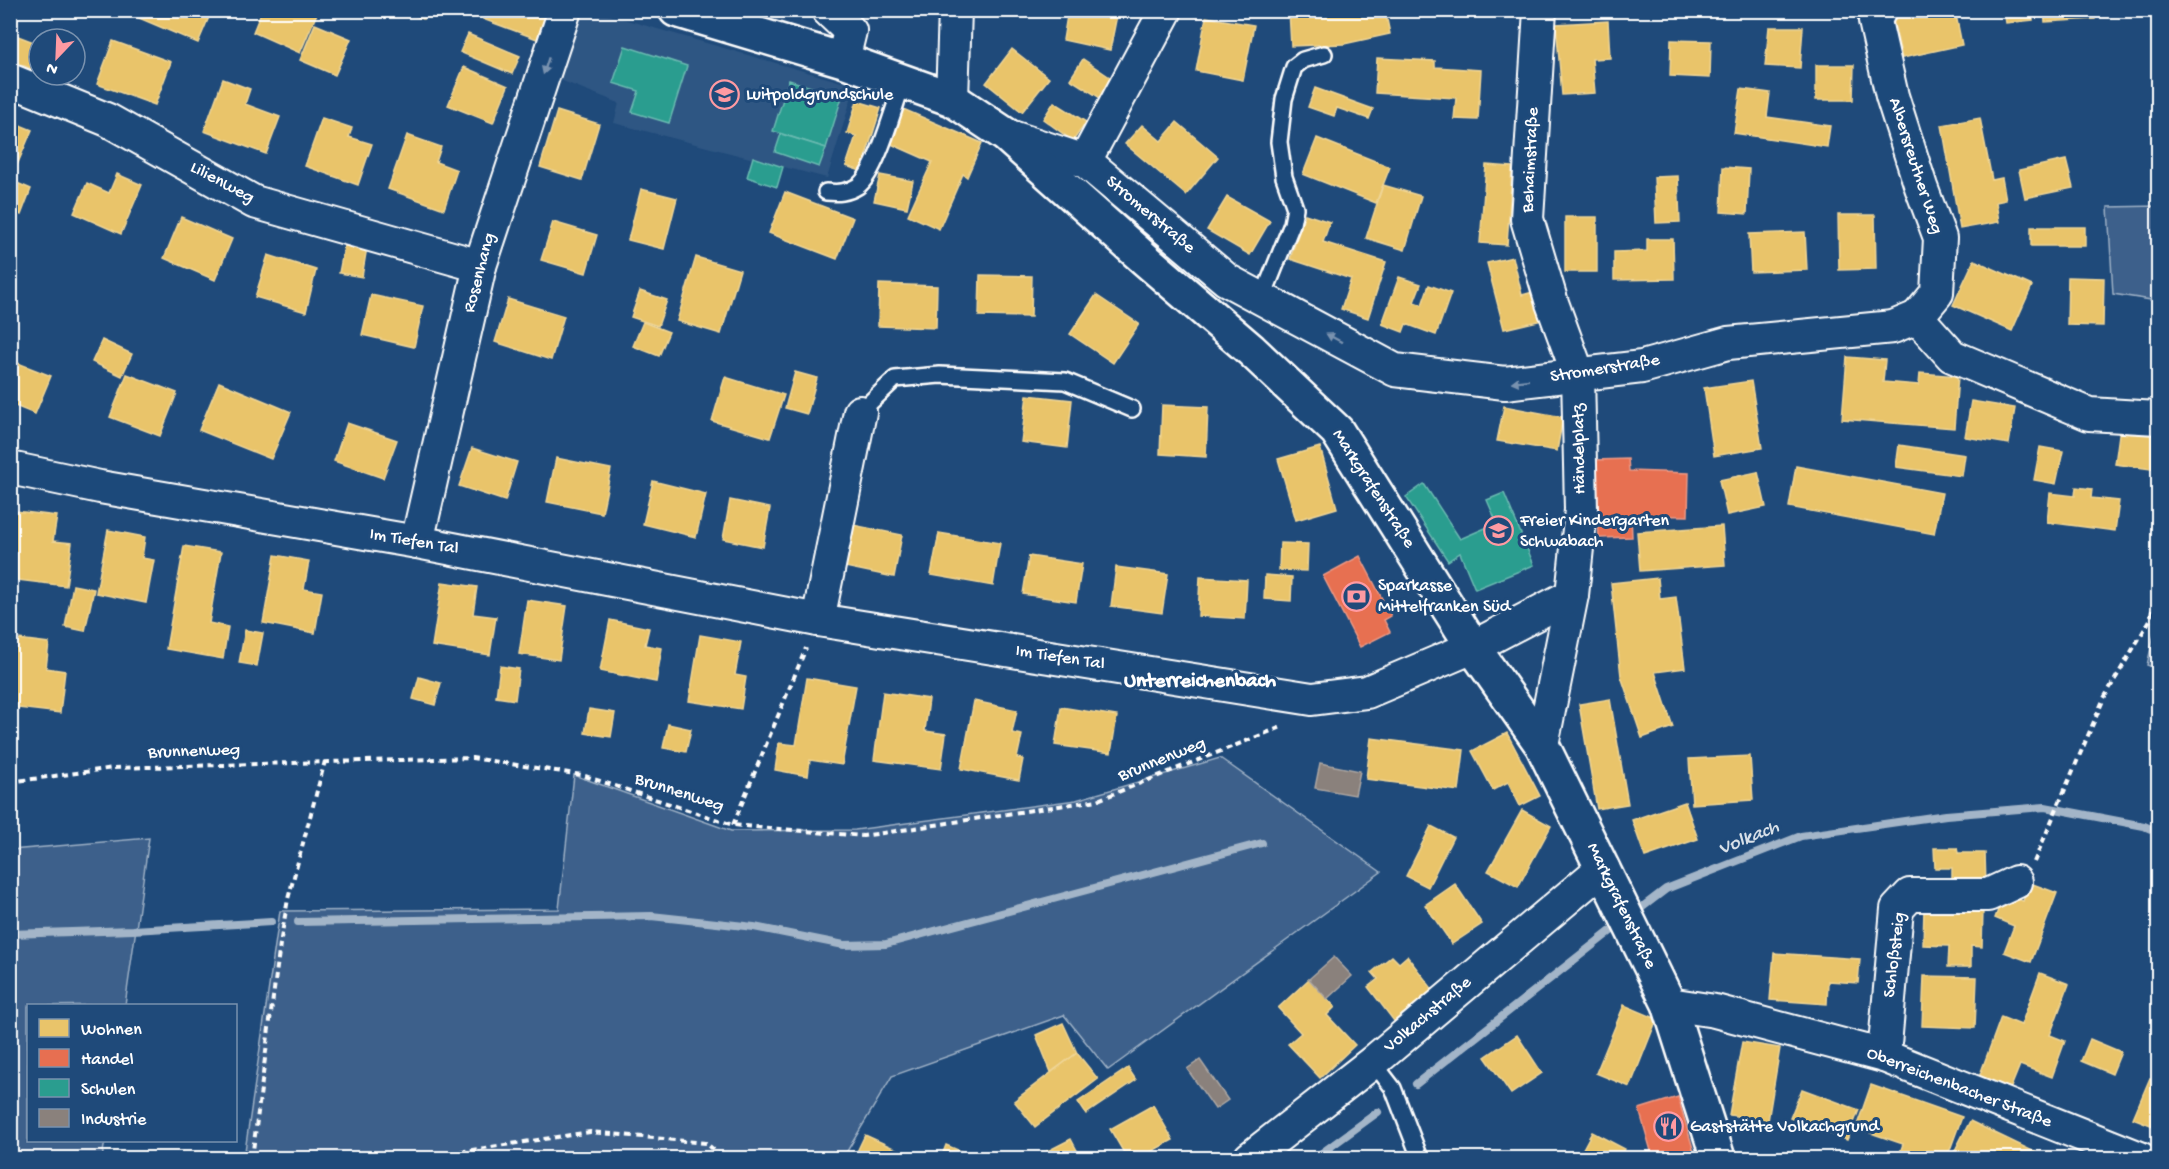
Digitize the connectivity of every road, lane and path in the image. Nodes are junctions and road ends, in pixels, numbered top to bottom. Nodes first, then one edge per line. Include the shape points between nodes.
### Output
1 (565, 10) edge
2 (676, 10) edge
3 (828, 10) edge
4 (956, 10) edge
5 (1166, 10) edge
6 (1540, 10) edge
7 (1880, 10) edge
8 (1324, 54) dead end
9 (843, 60) junction
10 (10, 80) edge
11 (903, 82) junction
12 (952, 99) junction
13 (1006, 135) junction
14 (1085, 161) junction
15 (826, 192) dead end
16 (480, 266) junction
17 (1262, 299) junction
18 (1917, 317) junction
19 (1578, 374) junction
20 (1132, 409) dead end
21 (860, 412) joint
22 (2158, 418) edge
23 (10, 468) edge
24 (417, 542) junction
25 (2158, 584) edge
26 (1572, 595) junction
27 (818, 620) junction
28 (1473, 647) junction
29 (1312, 699) junction
30 (1542, 745) junction
31 (325, 761) junction
32 (10, 782) edge
33 (733, 825) junction
34 (1607, 876) junction
35 (2016, 882) joint
36 (1669, 1004) junction
37 (1884, 1056) junction
38 (1373, 1062) junction
39 (252, 1158) edge
40 (419, 1158) edge
41 (723, 1158) edge
42 (1250, 1158) edge
43 (1420, 1158) edge
44 (1718, 1158) edge
45 (2140, 1158) edge

1 -> 16 street, Rosenhang
2 - 9 main road, Markgrafenstraße
3 - 9 street via 850,31
4 - 12 street
5 - 14 street
6 - 19 street, Behaimstraße via 1527,219
7 - 18 street, Albersreuther Weg via 1875,21 1892,96 1940,237 1937,293
8 - 17 lane via 1294,67 1284,99 1279,142 1284,177 1295,208
9 - 11 main road, Markgrafenstraße
10 - 16 street, Lilienweg via 108,120 254,202
11 - 12 main road, Markgrafenstraße
11 - 15 lane via 871,171 858,185 842,193
12 - 13 main road, Markgrafenstraße
13 - 14 street, Stromerstraße
13 - 28 main road, Markgrafenstraße via 1251,350 1337,431
14 - 17 street, Stromerstraße via 1227,280
16 - 24 street, Rosenhang
19 -> 17 street, Stromerstraße via 1505,383 1395,370
18 - 19 street, Stromerstraße via 1893,327 1728,343 1642,367
18 - 22 street via 1952,356 2078,410
19 - 26 street, Händelplatz via 1581,510
20 - 21 lane via 1065,381 940,375 895,379
21 - 27 street
23 - 24 street, Im Tiefen Tal
24 - 27 street, Im Tiefen Tal
25 - 35 path via 2150,620 2104,698 2034,863
26 - 28 street
26 - 30 street, Händelplatz
27 - 29 street, Im Tiefen Tal
27 - 33 path
28 - 29 street, Im Tiefen Tal via 1367,692
28 - 30 main road, Markgrafenstraße
29 - 33 path, Brunnenweg via 1296,721 1098,800 862,836
30 - 34 main road, Markgrafenstraße
31 - 32 path, Brunnenweg via 114,768
31 - 33 path, Brunnenweg via 472,758 582,775
31 - 39 path via 288,899
34 - 36 main road, Markgrafenstraße
34 - 38 street, Volkachstraße
35 - 37 street, Schloßsteig via 1988,895 1910,895 1897,909
36 - 37 street, Oberreichenbacher Straße via 1714,1011
36 - 44 main road, Markgrafenstraße
37 - 45 street, Oberreichenbacher Straße
38 - 42 street, Volkachstraße
38 - 43 lane via 1393,1088
40 - 41 path via 590,1132 706,1143

